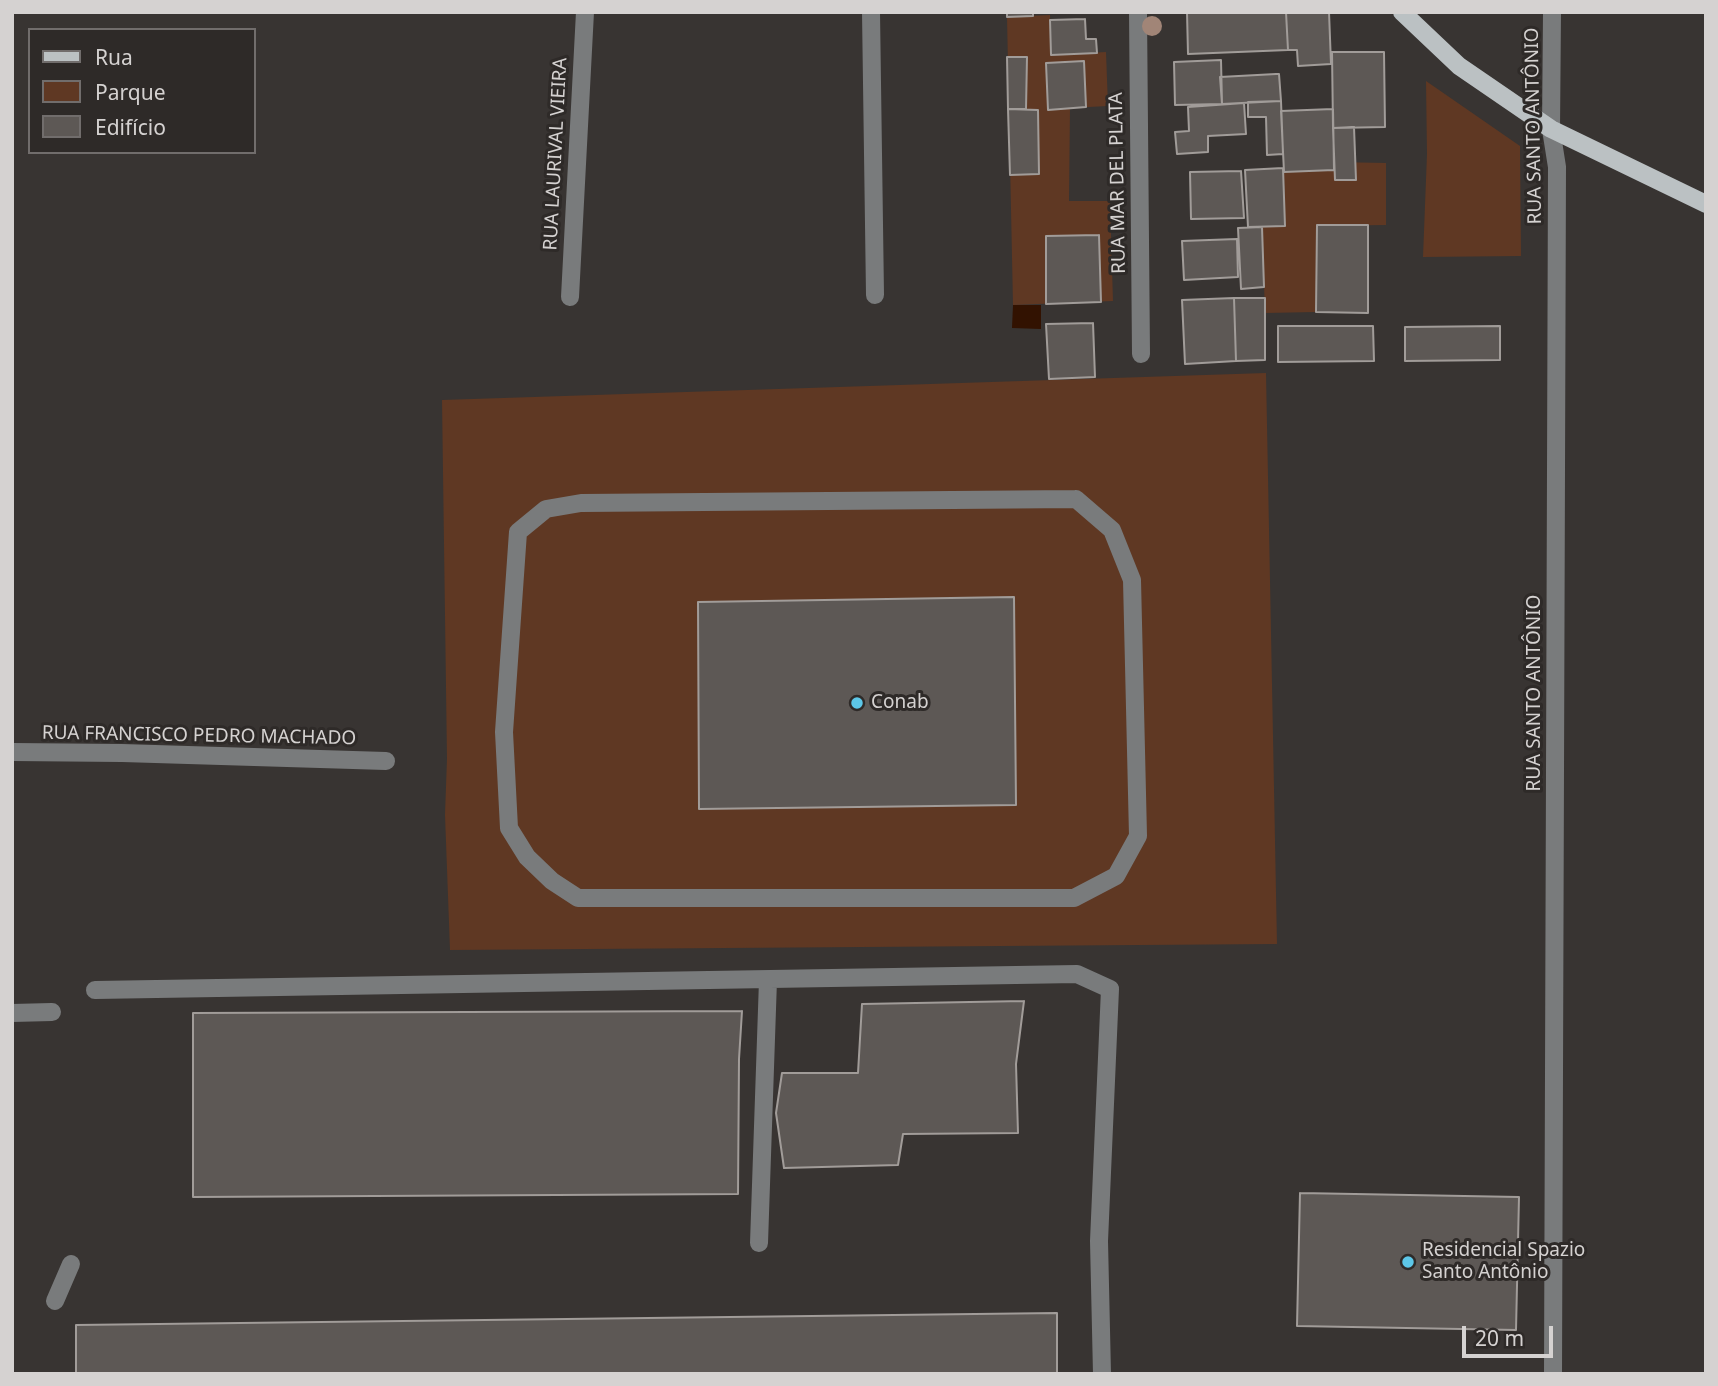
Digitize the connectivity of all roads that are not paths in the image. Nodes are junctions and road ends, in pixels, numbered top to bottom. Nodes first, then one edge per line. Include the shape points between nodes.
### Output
1 (585, 12) edge
2 (871, 12) edge
3 (1138, 12) edge
4 (1402, 12) edge
5 (1552, 12) edge
6 (1551, 129) junction
7 (1706, 204) edge
8 (874, 295) dead end
9 (570, 297) dead end
10 (1141, 354) dead end
11 (1132, 580) joint
12 (12, 752) edge
13 (386, 761) dead end
14 (768, 980) junction
15 (95, 990) dead end
16 (52, 1012) dead end
17 (12, 1013) edge
18 (759, 1243) dead end
19 (71, 1264) dead end
20 (55, 1301) dead end
21 (1102, 1374) edge
22 (1553, 1374) edge

1 - 9 street, RUA LAURIVAL VIEIRA
2 - 8 street
3 - 10 street, RUA MAR DEL PLATA
4 - 6 main road via 1460,66
5 - 6 street, RUA SANTO ANTÔNIO
6 - 7 main road
6 - 22 street, RUA SANTO ANTÔNIO via 1557,167
11 - 11 street via 1112,530 1076,499 581,502 546,509 518,532 504,732 509,828 527,858 578,898 1074,898 1116,876 1139,836
12 - 13 street, RUA FRANCISCO PEDRO MACHADO
14 - 15 street
14 - 18 street
14 - 21 street via 1077,974 1110,989 1099,1241
16 - 17 street
19 - 20 street

